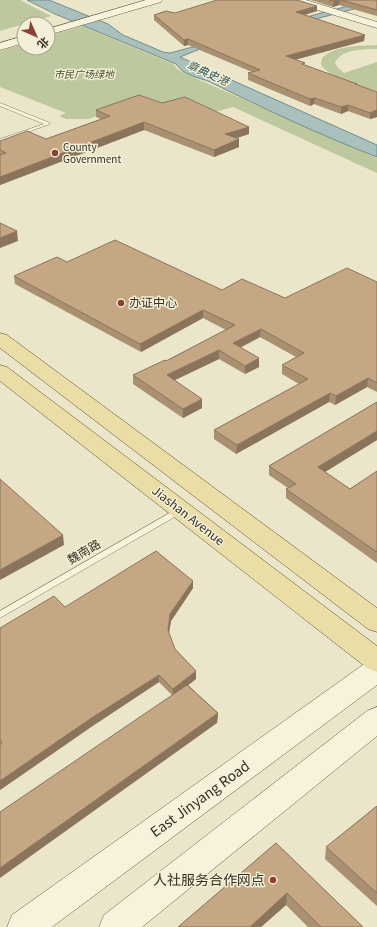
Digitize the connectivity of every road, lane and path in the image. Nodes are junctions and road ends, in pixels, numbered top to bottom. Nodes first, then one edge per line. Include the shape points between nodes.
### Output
1 (130, 0) edge
2 (157, 0) edge
3 (295, 0) edge
4 (56, 21) edge
5 (377, 25) edge
6 (56, 30) edge
7 (16, 32) edge
8 (0, 36) edge
9 (16, 41) edge
10 (0, 46) edge
11 (0, 104) edge
12 (0, 141) edge
13 (0, 339) edge
14 (0, 371) edge
15 (180, 510) junction
16 (0, 615) edge
17 (377, 622) edge
18 (377, 661) edge
19 (377, 670) edge
20 (377, 719) edge
21 (24, 927) edge
22 (116, 927) edge

1 - 4 main road
2 - 6 main road
3 - 5 main road
7 - 8 main road
9 - 10 main road
11 - 12 lane via 48,124
13 - 17 main road
14 - 15 main road, Jiashan Avenue
15 - 16 lane, 魏南路
15 - 18 main road, Jiashan Avenue
19 - 21 main road, East Jinyang Road
20 - 22 main road

